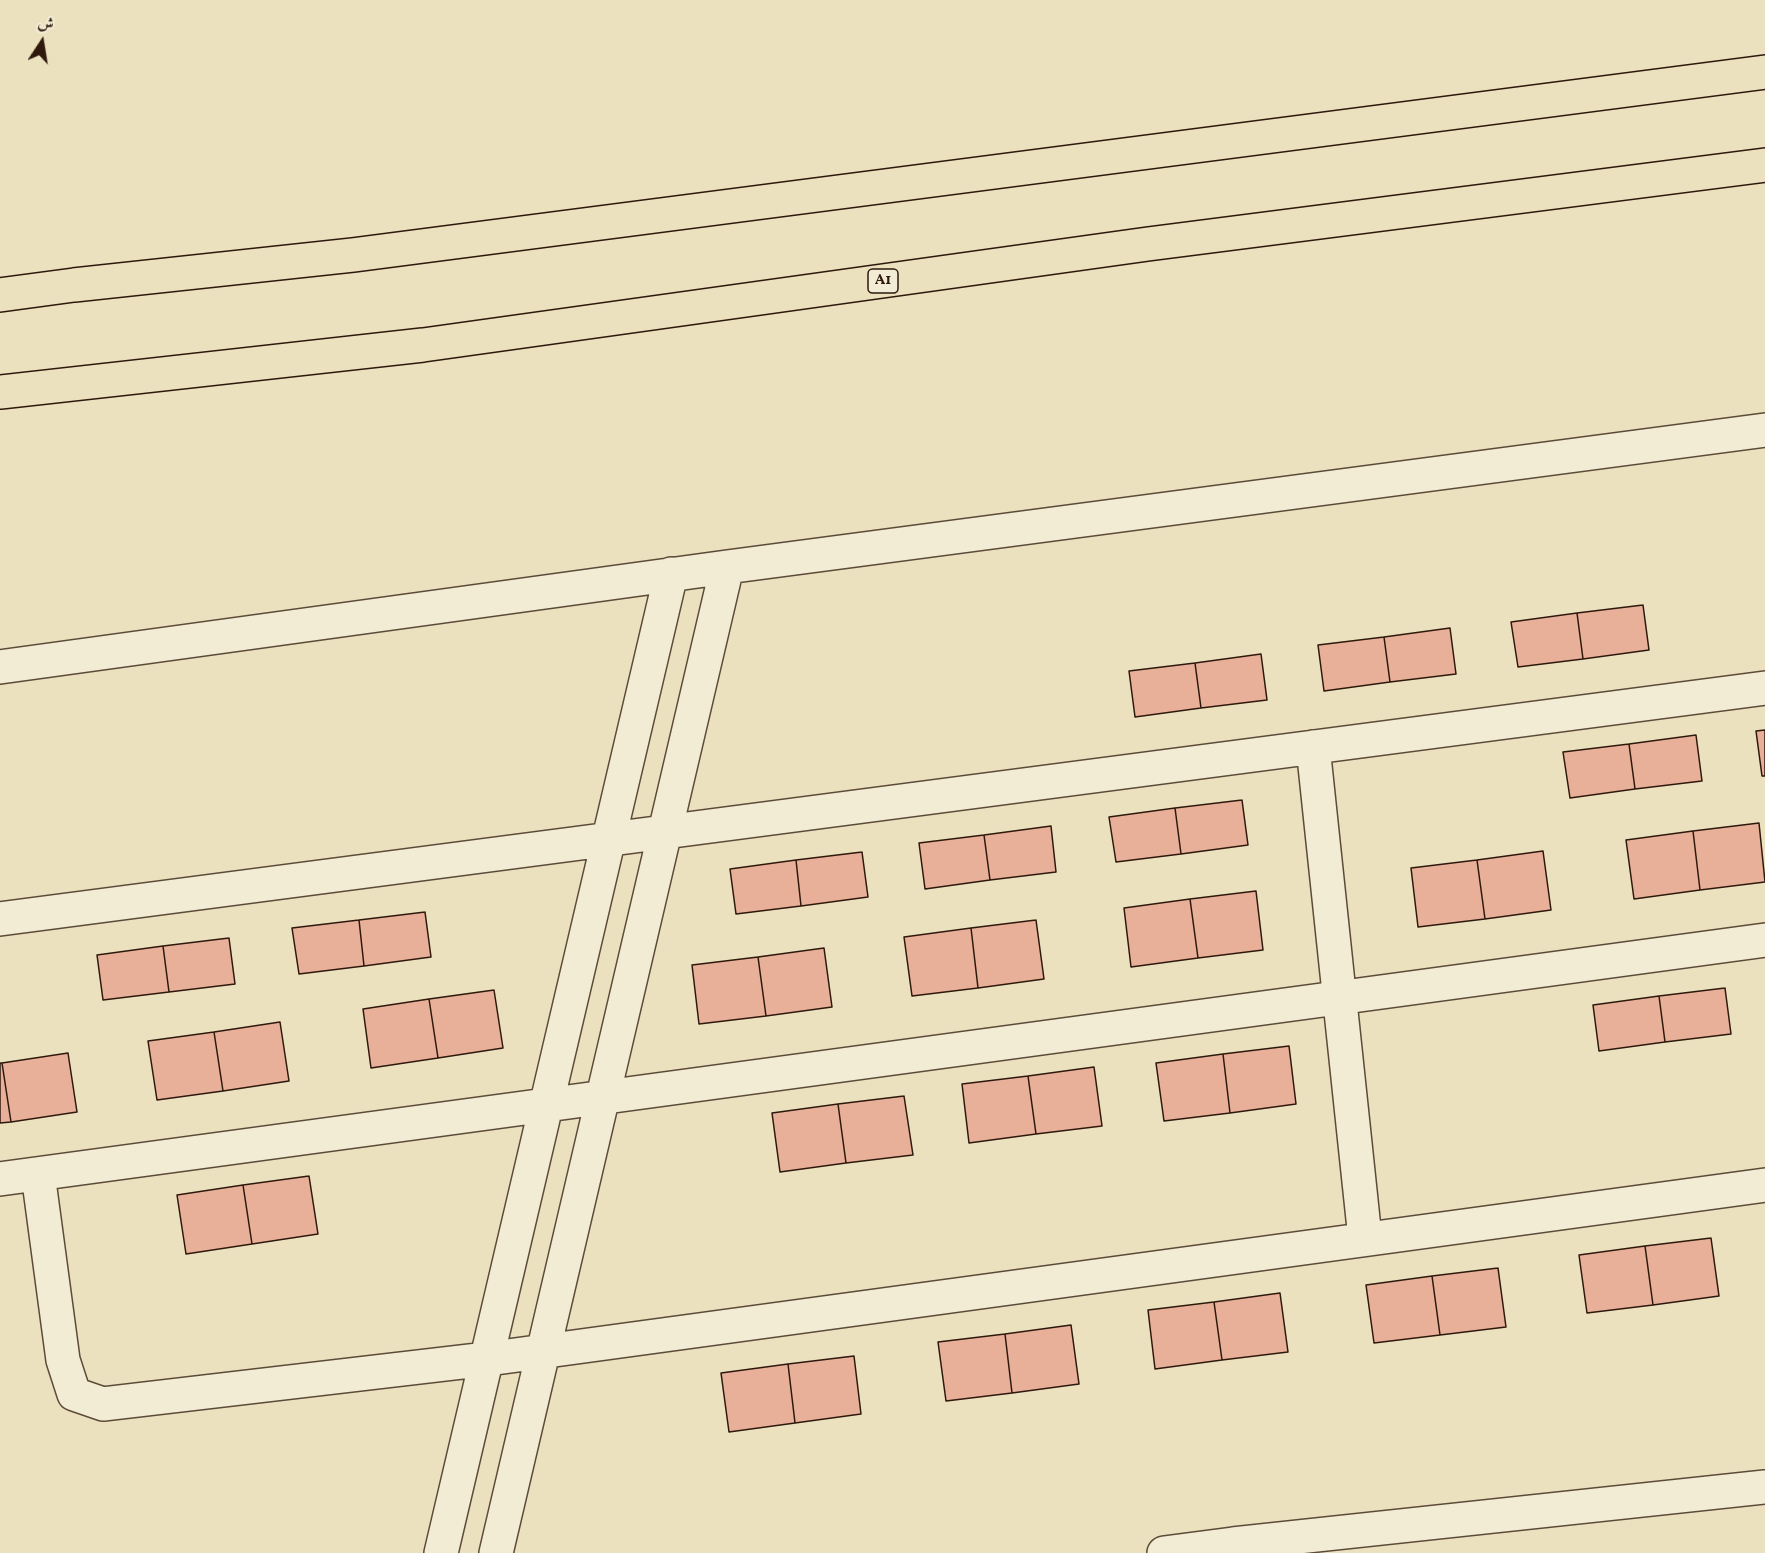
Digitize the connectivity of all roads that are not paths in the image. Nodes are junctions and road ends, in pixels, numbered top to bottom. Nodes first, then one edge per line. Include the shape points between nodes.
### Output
1 (1765, 72) edge
2 (1765, 165) edge
3 (0, 295) edge
4 (0, 392) edge
5 (1765, 430) edge
6 (727, 567) junction
7 (671, 574) junction
8 (0, 667) edge
9 (1765, 688) edge
10 (1313, 747) junction
11 (665, 832) junction
12 (609, 839) junction
13 (0, 919) edge
14 (1765, 940) edge
15 (1340, 996) junction
16 (603, 1096) junction
17 (547, 1104) junction
18 (38, 1174) junction
19 (0, 1179) edge
20 (1765, 1185) edge
21 (1365, 1238) junction
22 (543, 1351) junction
23 (487, 1359) junction
24 (1765, 1486) edge
25 (441, 1553) edge
26 (496, 1553) edge
27 (1164, 1553) edge

1 - 3 highway via 353,255
2 - 4 highway, A1 via 1148,244 423,345
5 - 6 street
6 - 7 street
6 - 11 street
7 - 8 street
7 - 12 street
9 - 10 street
10 - 11 street
10 - 15 street
11 - 12 street
11 - 16 street
12 - 13 street
12 - 17 street
14 - 15 street
15 - 16 street
15 - 21 street
16 - 17 street
16 - 22 street
17 - 18 street
17 - 23 street
18 - 19 street
18 - 23 street via 63,1360 75,1394 103,1404
20 - 21 street
21 - 22 street
22 - 23 street
22 - 26 street
23 - 25 street
24 - 27 street

